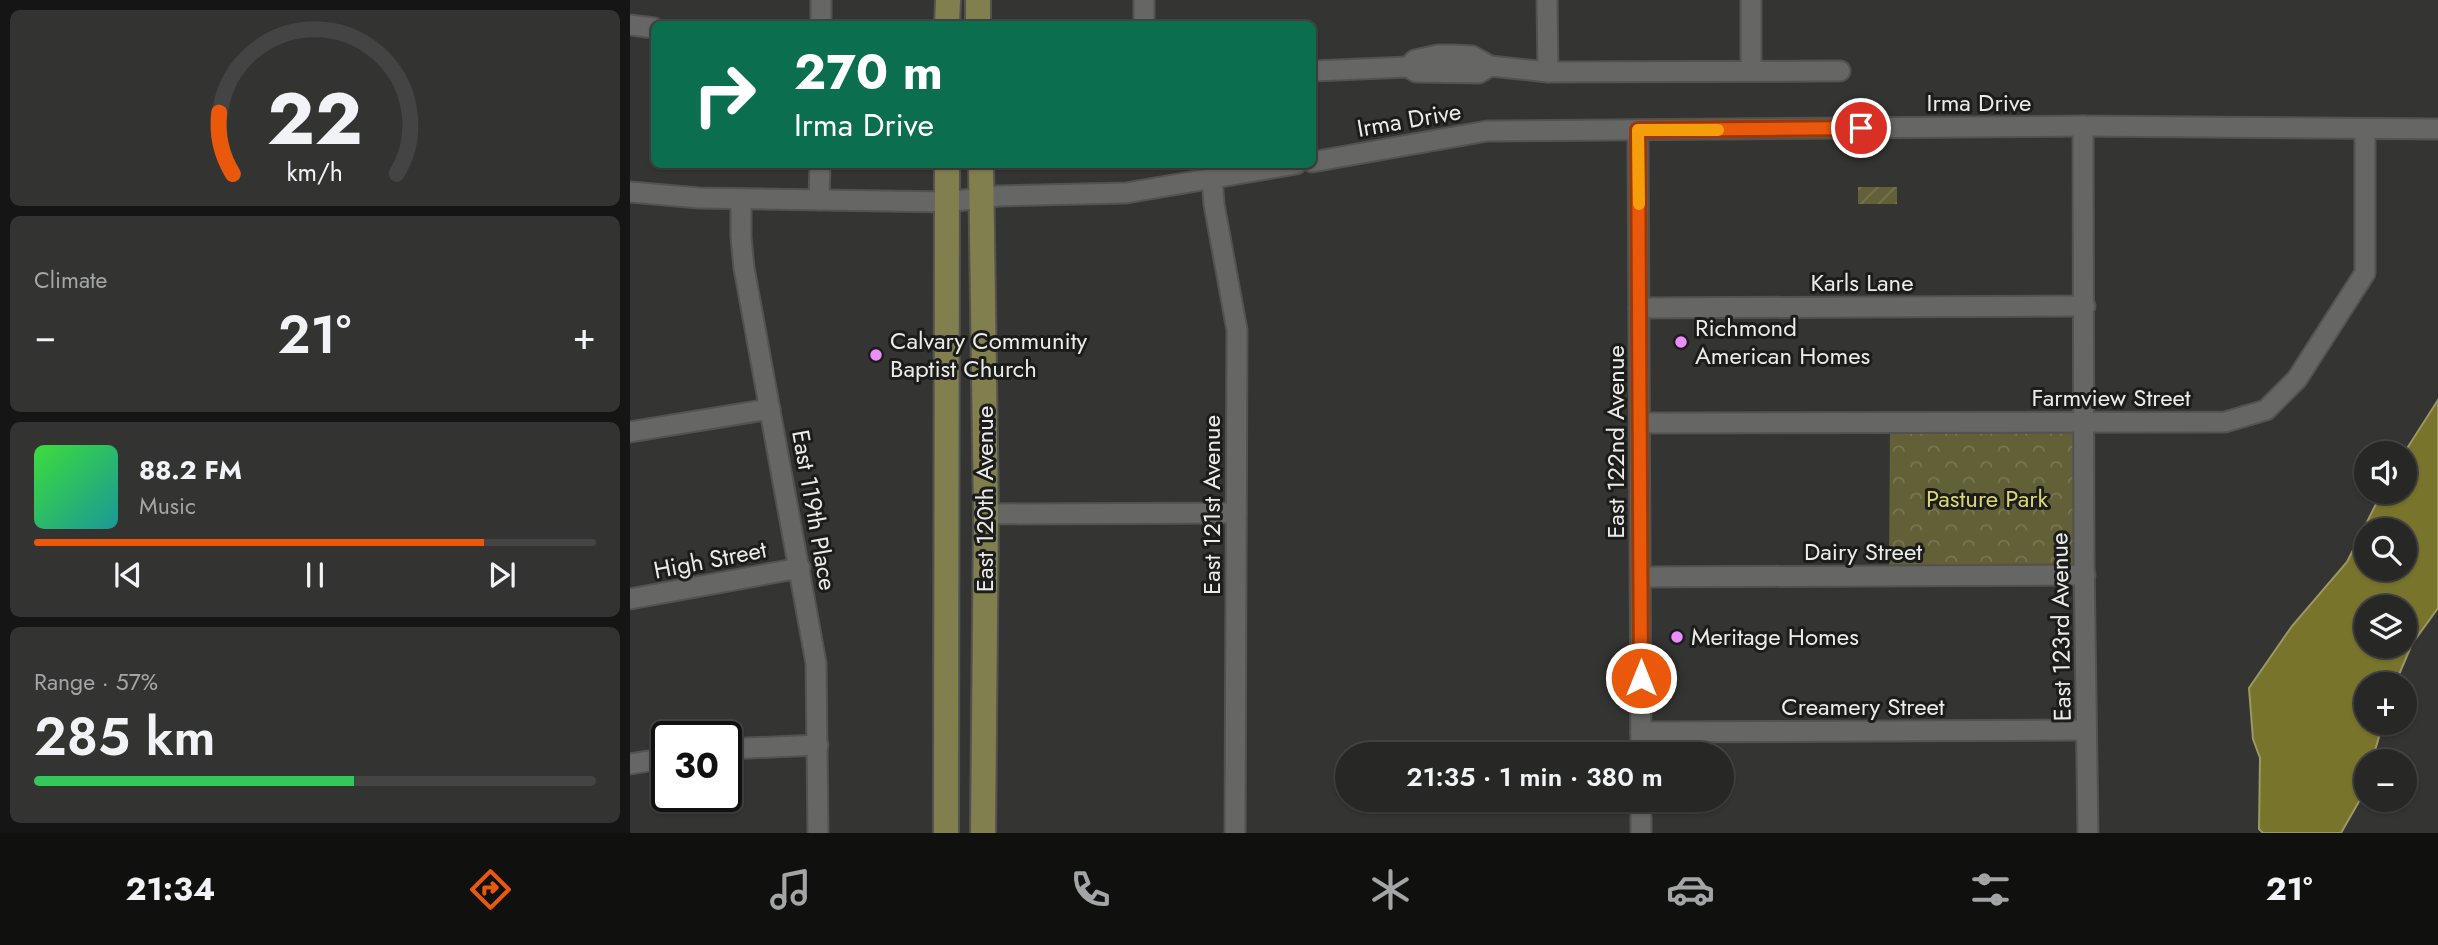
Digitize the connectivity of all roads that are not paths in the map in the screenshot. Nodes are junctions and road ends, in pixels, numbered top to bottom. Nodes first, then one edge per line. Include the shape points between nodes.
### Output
1 (821, 0) edge
2 (947, 0) edge
3 (978, 0) edge
4 (1144, 0) edge
5 (1547, 0) edge
6 (1751, 0) edge
7 (821, 21) edge
8 (947, 21) edge
9 (978, 21) edge
10 (1144, 21) edge
11 (630, 25) edge
12 (651, 28) edge
13 (1316, 71) edge
14 (1751, 71) junction
15 (1840, 71) dead end
16 (1548, 72) junction
17 (2083, 126) junction
18 (2365, 129) junction
19 (2438, 129) edge
20 (1638, 130) junction
21 (1316, 161) edge
22 (820, 168) edge
23 (947, 168) edge
24 (981, 168) edge
25 (1274, 168) edge
26 (1212, 179) junction
27 (630, 192) edge
28 (982, 197) junction
29 (741, 199) junction
30 (819, 200) junction
31 (947, 202) junction
32 (2085, 306) junction
33 (1639, 308) junction
34 (770, 410) junction
35 (2084, 422) junction
36 (1640, 423) junction
37 (630, 432) edge
38 (1236, 513) junction
39 (986, 514) junction
40 (800, 568) junction
41 (2085, 575) junction
42 (1641, 577) junction
43 (630, 600) edge
44 (2086, 730) junction
45 (1641, 732) junction
46 (1641, 742) edge
47 (818, 745) junction
48 (742, 748) edge
49 (651, 761) edge
50 (630, 764) edge
51 (1641, 812) edge
52 (818, 833) edge
53 (946, 833) edge
54 (983, 833) edge
55 (1235, 833) edge
56 (1641, 833) edge
57 (2088, 833) edge

1 - 7 street
2 - 8 main road
3 - 9 main road
4 - 10 street
5 - 16 street
6 - 14 street
11 - 12 street
13 - 16 street via 1408,67 1415,60 1447,55 1472,56 1490,66
14 - 15 street
14 - 16 street
17 - 18 street, Irma Drive
17 - 20 street, Irma Drive
17 - 32 street, East 123rd Avenue
18 - 19 street, Irma Drive
18 - 35 street, Farmview Street via 2365,273 2297,379 2266,410 2225,422
20 - 21 street, Irma Drive via 1487,131
20 - 33 street, East 122nd Avenue
22 - 30 street
23 - 31 main road, East 120th Avenue
24 - 28 main road, East 120th Avenue
25 - 26 street
26 - 28 street via 1126,193
26 - 38 street, East 121st Avenue via 1237,330
27 - 29 street
28 - 31 street
28 - 39 main road, East 120th Avenue
29 - 30 street
29 - 34 street, East 119th Place via 744,268
30 - 31 street
31 - 53 main road, East 120th Avenue
32 - 33 street, Karls Lane
32 - 35 street, East 123rd Avenue
33 - 36 street, East 122nd Avenue
34 - 37 street
34 - 40 street, East 119th Place
35 - 36 street, Farmview Street
35 - 41 street, East 123rd Avenue
36 - 42 street, East 122nd Avenue
38 - 39 street
38 - 55 street, East 121st Avenue
39 - 54 main road, East 120th Avenue
40 - 43 street, High Street
40 - 47 street, East 119th Place via 816,663
41 - 42 street, Dairy Street
41 - 44 street, East 123rd Avenue
42 - 45 street, East 122nd Avenue
44 - 45 street, Creamery Street
44 - 57 street, East 123rd Avenue
45 - 46 street, East 122nd Avenue
47 - 48 street
47 - 52 street, East 119th Place
49 - 50 street
51 - 56 street

